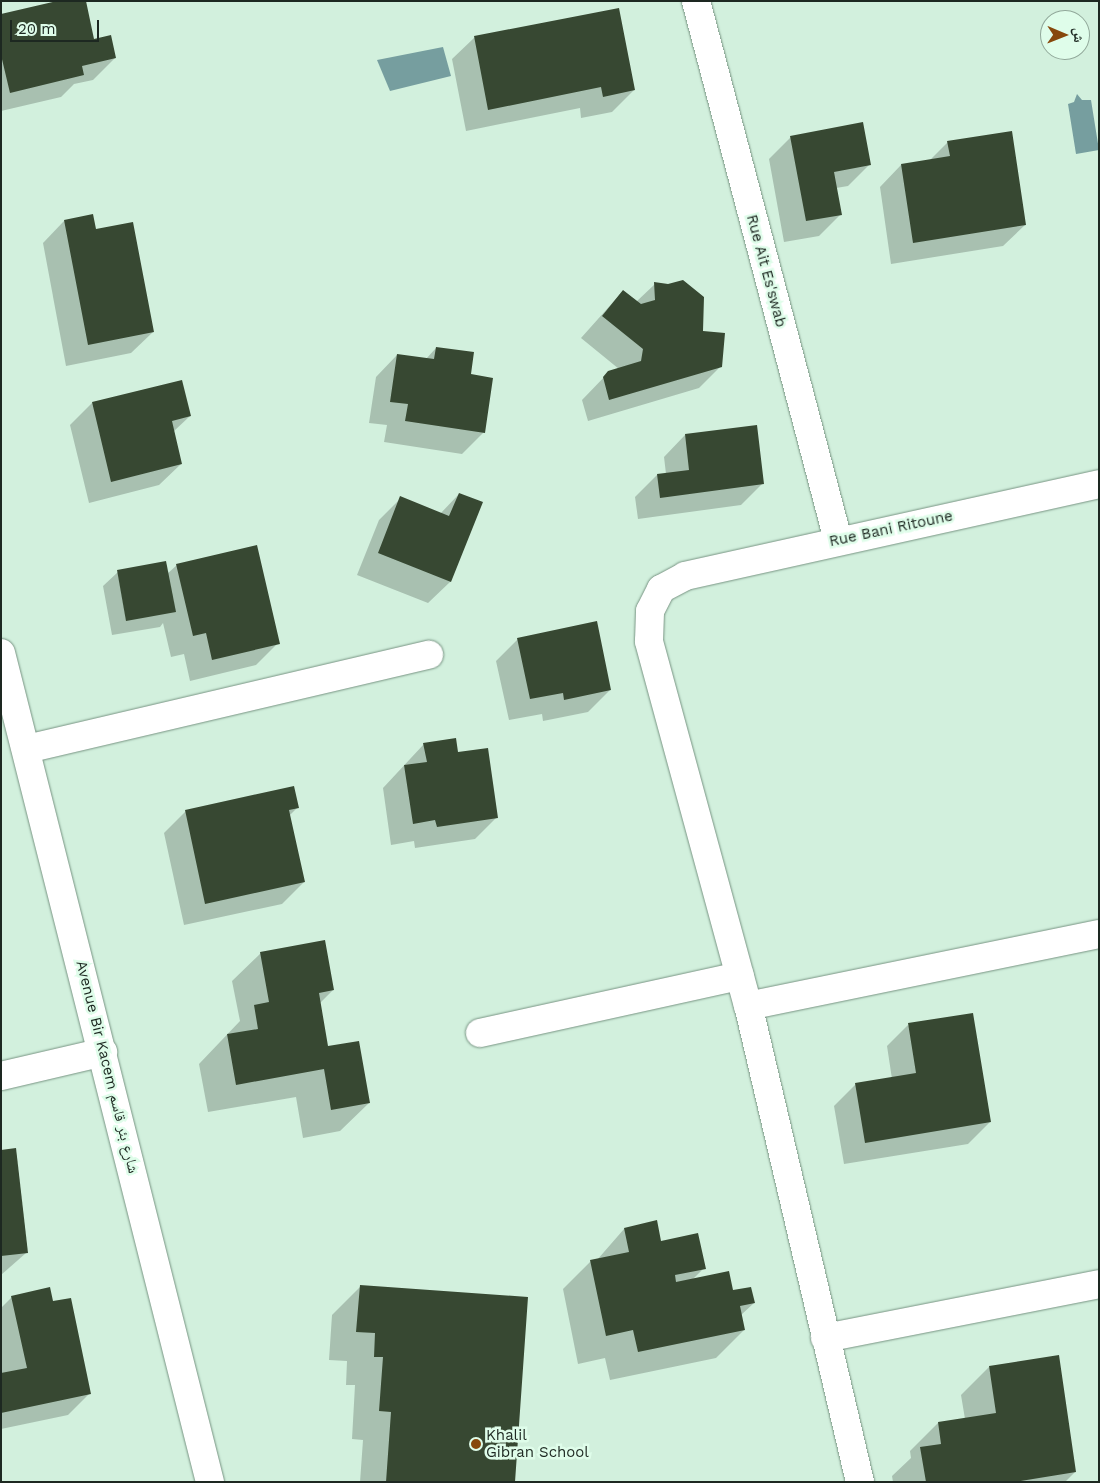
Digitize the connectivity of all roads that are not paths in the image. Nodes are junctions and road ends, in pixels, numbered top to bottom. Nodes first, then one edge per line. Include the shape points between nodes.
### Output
1 (696, 1) edge
2 (1099, 484) edge
3 (838, 540) junction
4 (1, 653) edge
5 (429, 655) dead end
6 (27, 748) junction
7 (1099, 934) edge
8 (740, 976) junction
9 (748, 1006) junction
10 (480, 1034) dead end
11 (103, 1052) junction
12 (1, 1076) edge
13 (1099, 1284) edge
14 (825, 1338) junction
15 (210, 1482) edge
16 (860, 1482) edge

1 - 3 street, Rue Ait Es'swab
2 - 3 street, Rue Bani Ritoune
3 - 8 street, Rue Bani Ritoune via 685,576 662,589 650,611 649,640
4 - 6 street, Avenue Bir Kacem شارع بئر قاسم
5 - 6 street
6 - 11 street, Avenue Bir Kacem شارع بئر قاسم
7 - 9 street
8 - 9 street, Rue Bani Ritoune
8 - 10 street
9 - 14 street, Rue Bani Ritoune
11 - 12 street
11 - 15 street, Avenue Bir Kacem شارع بئر قاسم
13 - 14 street
14 - 16 street, Rue Bani Ritoune

